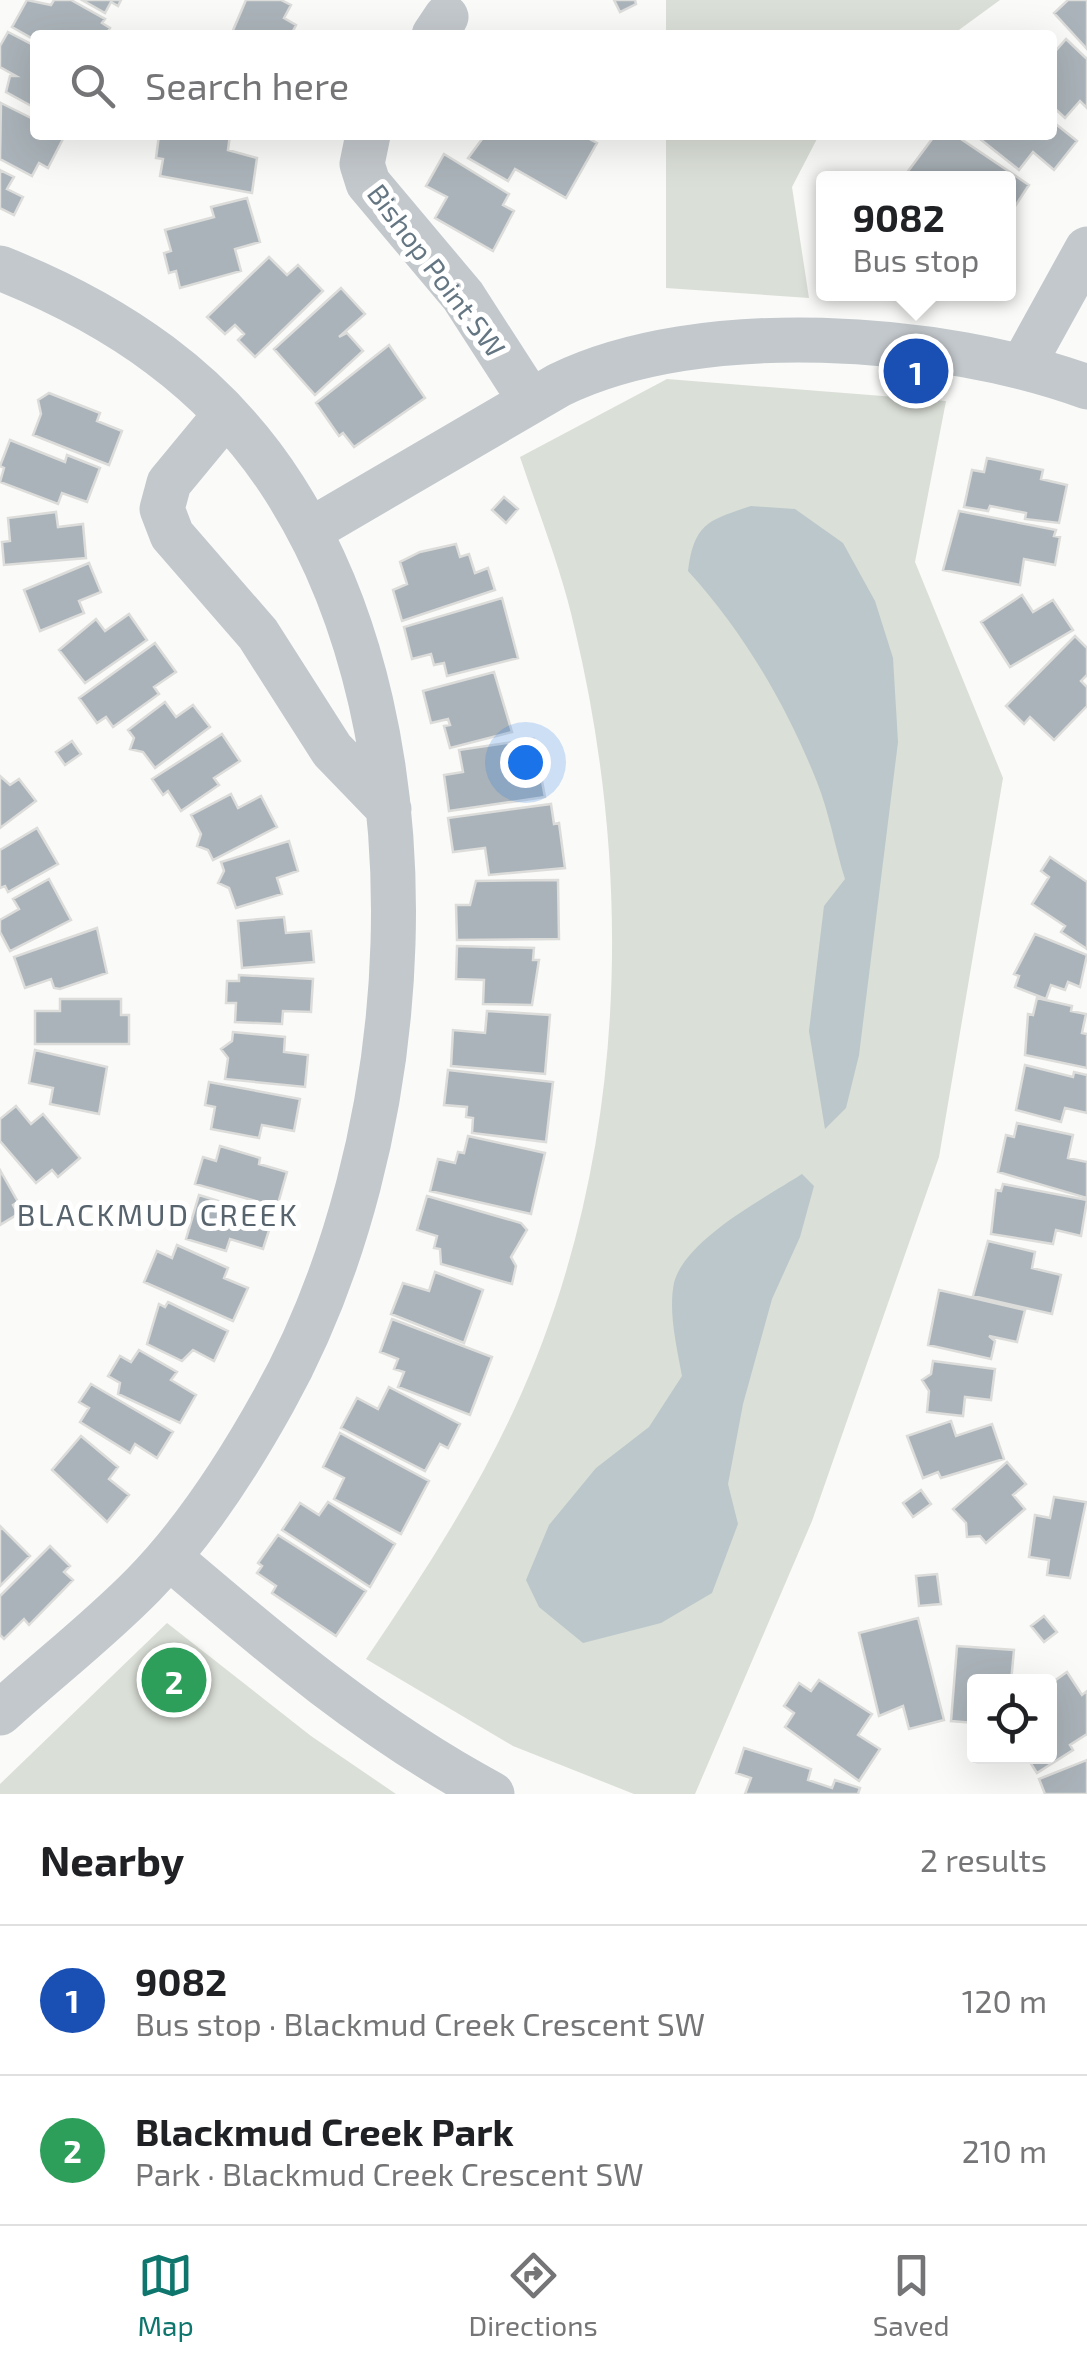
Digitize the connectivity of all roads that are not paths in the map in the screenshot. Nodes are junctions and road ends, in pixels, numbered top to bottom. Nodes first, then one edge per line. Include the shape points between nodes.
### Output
1 (367, 140) edge
2 (1087, 249) edge
3 (0, 268) edge
4 (1022, 367) junction
5 (1087, 387) edge
6 (530, 400) junction
7 (226, 414) junction
8 (309, 531) junction
9 (389, 809) junction
10 (169, 1557) junction
11 (1, 1709) edge
12 (492, 1794) edge

1 - 6 street, Bishop Point SW via 362,164 368,183 463,296
2 - 4 street
3 - 7 street via 132,332
4 - 5 street
4 - 6 street via 858,344 730,341 603,366
6 - 8 street
7 - 8 street
7 - 9 street via 169,483 164,522 258,634 332,750
8 - 9 street via 358,658
9 - 10 street via 390,1012 377,1112 354,1207 276,1398
10 - 11 street
10 - 12 street via 372,1724

